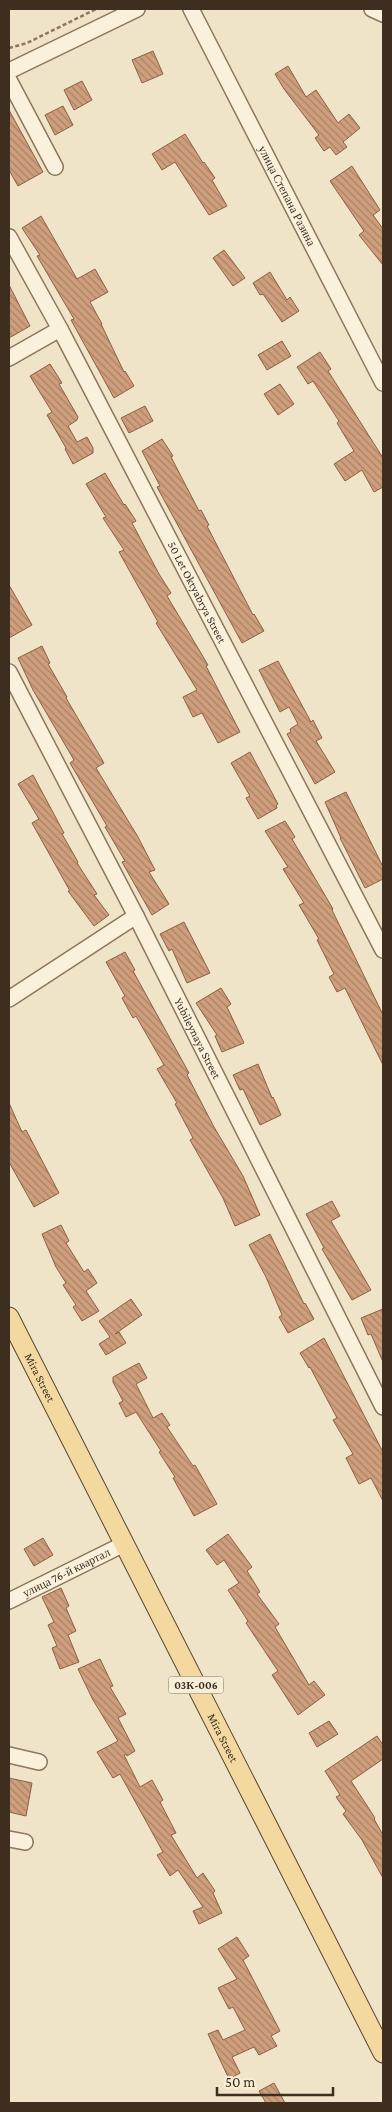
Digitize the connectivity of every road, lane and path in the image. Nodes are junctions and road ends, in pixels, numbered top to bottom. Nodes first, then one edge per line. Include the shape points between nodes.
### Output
1 (96, 9) edge
2 (137, 9) edge
3 (190, 9) edge
4 (372, 9) edge
5 (383, 14) edge
6 (9, 48) edge
7 (9, 71) edge
8 (9, 80) edge
9 (55, 167) dead end
10 (9, 237) edge
11 (60, 329) junction
12 (9, 358) edge
13 (383, 384) edge
14 (9, 672) edge
15 (136, 916) junction
16 (383, 950) edge
17 (9, 999) edge
18 (9, 1317) edge
19 (383, 1407) edge
20 (124, 1544) junction
21 (9, 1601) edge
22 (9, 1755) edge
23 (39, 1762) dead end
24 (9, 1839) edge
25 (25, 1842) dead end
26 (383, 2053) edge

1 - 6 path via 27,43
2 - 7 street
3 - 13 street, улица Степана Разина
4 - 5 street
8 - 9 street
10 - 11 street, 50 Let Oktyabrya Street
11 - 12 street
11 - 16 street, 50 Let Oktyabrya Street
14 - 15 street, Yubileynaya Street
15 - 17 street
15 - 19 street, Yubileynaya Street
18 - 20 main road, Mira Street / 03К-006
20 - 21 street, улица 76-й квартал
20 - 26 main road, Mira Street / 03К-006
22 - 23 street
24 - 25 street

